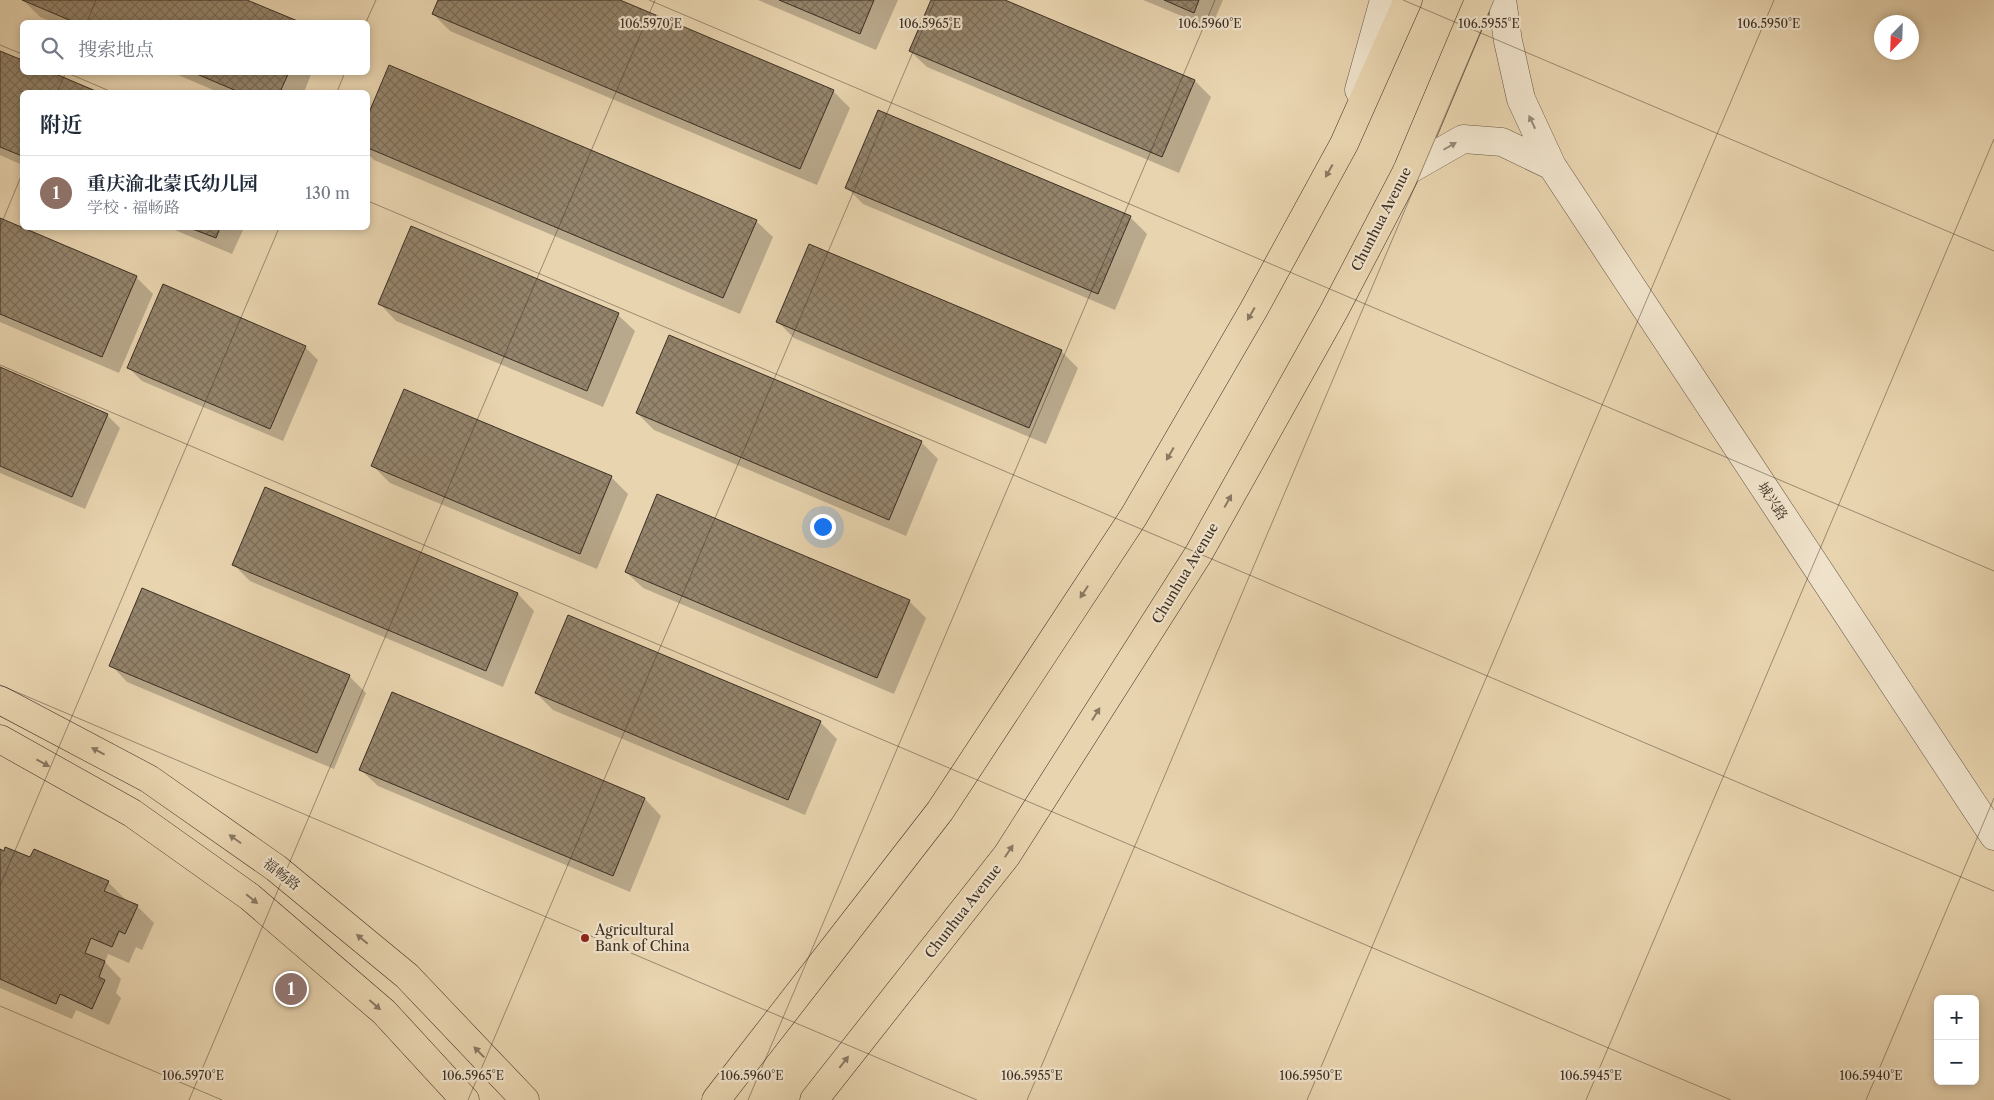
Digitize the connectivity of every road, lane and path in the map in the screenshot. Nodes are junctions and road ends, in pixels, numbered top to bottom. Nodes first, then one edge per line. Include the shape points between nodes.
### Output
1 (1384, 0) edge
2 (1408, 0) edge
3 (1479, 0) edge
4 (1502, 0) edge
5 (1344, 144) junction
6 (1552, 166) junction
7 (1408, 171) junction
8 (0, 700) edge
9 (0, 739) edge
10 (1994, 836) edge
11 (465, 1100) edge
12 (525, 1100) edge
13 (716, 1100) edge
14 (814, 1100) edge

1 - 5 street
2 - 5 main road
3 - 7 main road, Chunhua Avenue
6 -> 4 street, 城兴路 via 1521,100
5 -> 13 main road via 1254,309 1134,516 940,811
7 -> 6 street via 1462,139 1502,142
6 - 10 street, 城兴路
14 -> 7 main road, Chunhua Avenue via 1007,855 1199,553
12 -> 8 main road, 福畅路 via 407,976 276,868 149,779
9 -> 11 main road via 132,813 250,897 384,1012

